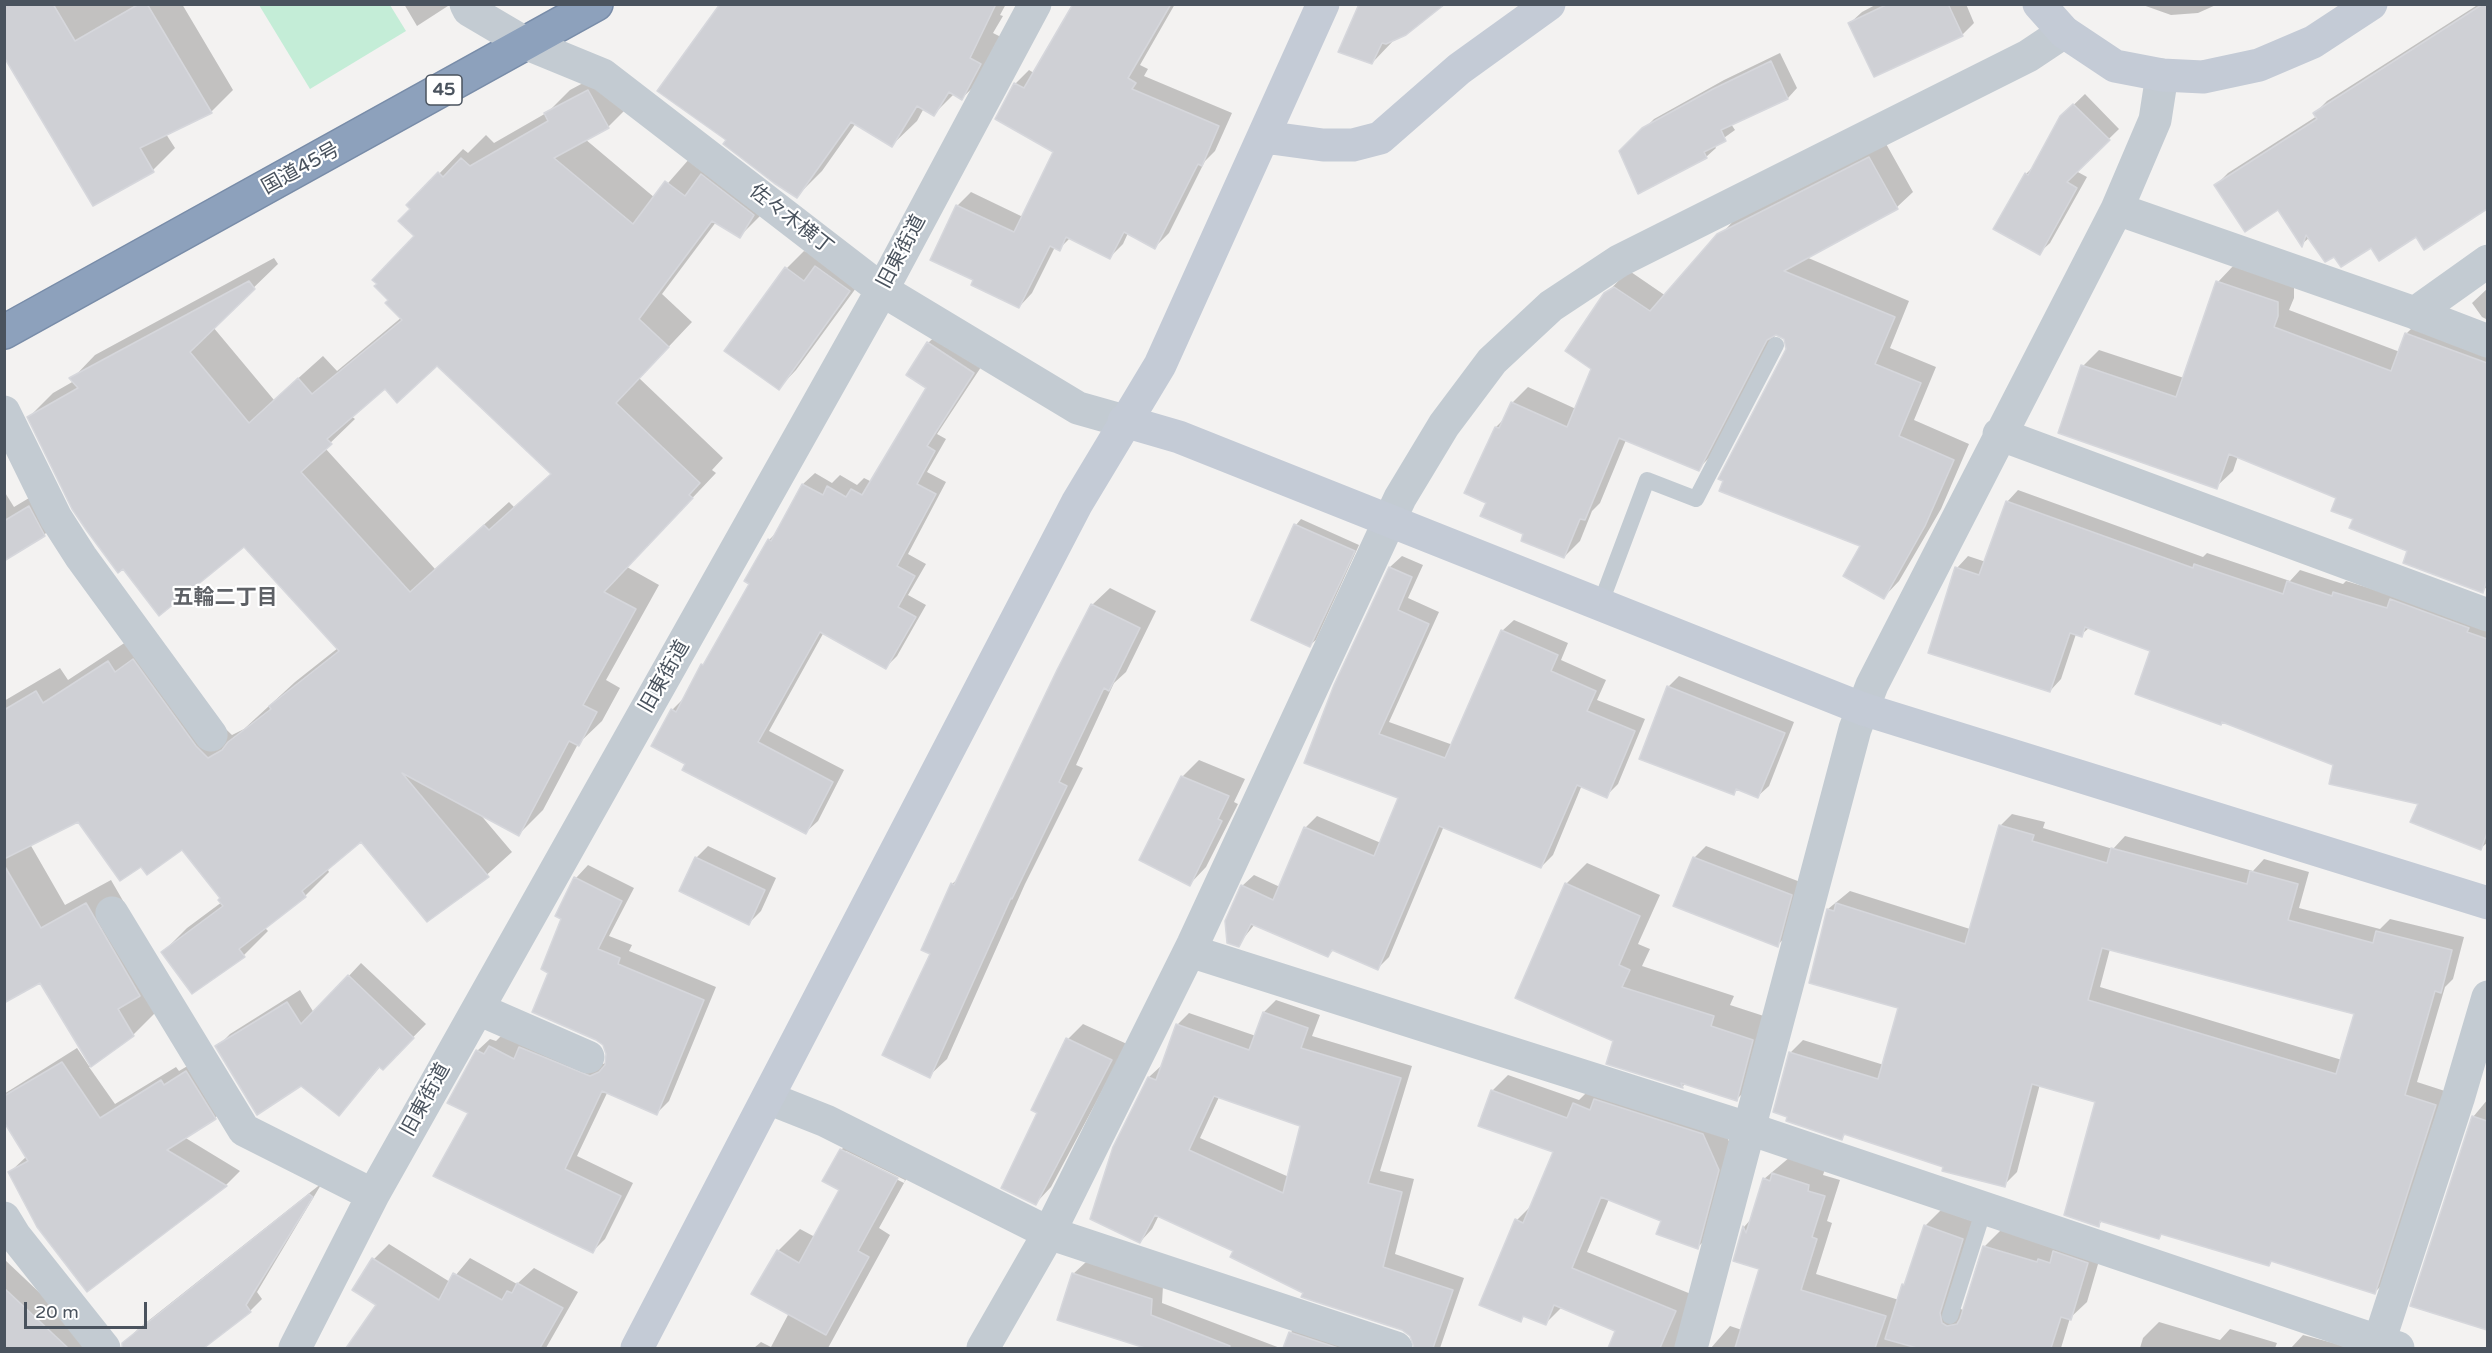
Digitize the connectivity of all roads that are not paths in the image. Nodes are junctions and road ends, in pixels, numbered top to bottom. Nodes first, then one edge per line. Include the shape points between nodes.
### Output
1 (466, 4) edge
2 (596, 4) edge
3 (1035, 4) edge
4 (1323, 4) edge
5 (1549, 4) edge
6 (2039, 4) edge
7 (2371, 4) edge
8 (2064, 32) junction
9 (525, 42) junction
10 (2162, 75) junction
11 (1264, 137) junction
12 (2117, 209) junction
13 (2487, 261) edge
14 (882, 290) junction
15 (2415, 313) junction
16 (4, 332) edge
17 (2487, 341) edge
18 (1776, 345) dead end
19 (4, 412) edge
20 (1124, 421) junction
21 (1999, 434) junction
22 (1389, 522) junction
23 (1600, 605) junction
24 (2487, 615) edge
25 (1863, 709) junction
26 (211, 735) dead end
27 (2487, 903) edge
28 (112, 912) dead end
29 (1190, 951) junction
30 (2487, 998) edge
31 (478, 1009) junction
32 (588, 1057) dead end
33 (768, 1098) junction
34 (1750, 1129) junction
35 (373, 1195) junction
36 (1985, 1206) junction
37 (4, 1218) edge
38 (1049, 1233) junction
39 (1950, 1316) dead end
40 (2385, 1347) edge
41 (104, 1348) edge
42 (295, 1348) edge
43 (637, 1348) edge
44 (983, 1348) edge
45 (1396, 1348) edge
46 (1691, 1348) edge

1 - 9 street, 佐々木横丁
2 - 9 highway, 国道45号 / 45
3 - 14 street, 旧東街道
4 - 11 street
5 - 11 street via 1459,69 1380,138 1353,145 1323,145
6 - 8 street
7 - 10 street via 2313,42 2259,65 2204,77
8 - 10 street via 2115,66
8 - 22 street via 2028,56 1619,261 1551,306 1491,361 1450,416
9 - 14 street, 佐々木横丁 via 603,75
9 - 16 highway, 国道45号 / 45
10 - 12 street via 2155,120
11 - 20 street via 1160,365
12 - 15 street
12 - 21 street
13 - 15 street
14 - 20 street, 佐々木横丁 via 1078,408
14 - 31 street, 旧東街道
15 - 17 street
18 - 23 lane via 1696,499 1647,480
19 - 26 street via 63,528
20 - 22 street via 1179,437
20 - 33 street via 1077,502
21 - 24 street
21 - 25 street
22 - 23 street
22 - 29 street
23 - 25 street
25 - 27 street
25 - 34 street
28 - 35 street via 244,1130
29 - 34 street
29 - 38 street
30 - 40 street
31 - 32 street
31 - 35 street, 旧東街道
33 - 38 street via 826,1121
33 - 43 street
34 - 36 street
34 - 46 street
35 - 42 street, 旧東街道
36 - 39 lane
36 - 40 street
37 - 41 street
38 - 44 street
38 - 45 street

